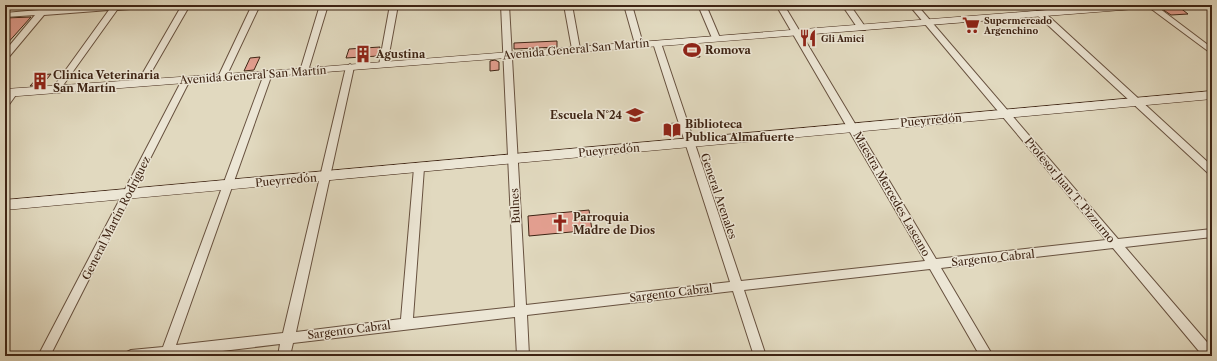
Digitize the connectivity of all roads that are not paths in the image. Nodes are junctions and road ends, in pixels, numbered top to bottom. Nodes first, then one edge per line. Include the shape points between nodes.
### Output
1 (48, 5) edge
2 (157, 5) edge
3 (186, 5) edge
4 (256, 5) edge
5 (324, 5) edge
6 (394, 5) edge
7 (505, 5) edge
8 (568, 5) edge
9 (628, 5) edge
10 (702, 5) edge
11 (780, 5) edge
12 (846, 5) edge
13 (913, 5) edge
14 (1016, 5) edge
15 (1149, 5) edge
16 (116, 6) edge
17 (1054, 9) edge
18 (42, 12) junction
19 (1040, 13) junction
20 (5, 15) edge
21 (1027, 15) junction
22 (928, 23) junction
23 (862, 28) junction
24 (796, 32) junction
25 (716, 38) junction
26 (657, 43) junction
27 (639, 44) junction
28 (576, 49) junction
29 (1212, 52) edge
30 (507, 55) junction
31 (5, 56) edge
32 (383, 65) junction
33 (350, 68) junction
34 (304, 71) junction
35 (268, 74) junction
36 (222, 77) junction
37 (186, 80) junction
38 (141, 83) junction
39 (56, 89) junction
40 (10, 92) edge
41 (1212, 94) edge
42 (1136, 102) junction
43 (5, 104) edge
44 (1004, 113) junction
45 (853, 127) junction
46 (689, 142) junction
47 (513, 159) junction
48 (419, 168) junction
49 (1212, 172) edge
50 (326, 176) junction
51 (229, 185) junction
52 (128, 194) junction
53 (5, 205) edge
54 (1212, 233) edge
55 (1116, 244) junction
56 (933, 264) junction
57 (737, 286) junction
58 (521, 311) junction
59 (408, 324) junction
60 (289, 337) junction
61 (167, 353) edge
62 (44, 356) edge
63 (131, 356) edge
64 (284, 356) edge
65 (522, 356) edge
66 (760, 356) edge
67 (987, 356) edge
68 (1211, 356) edge

1 - 18 street
2 - 16 street
3 - 38 street
4 - 36 street
5 - 34 street
6 - 32 street
7 - 30 street, Bulnes
8 - 28 street
9 - 27 street
10 - 25 street
11 - 24 street, Maestra Mercedes Lascano
12 - 23 street
13 - 22 street, Profesor Juan T. Pizzurno
14 - 21 street
15 - 17 street, Avenida General San Martín
15 - 29 street
16 - 18 street
16 - 39 street
17 - 19 street, Avenida General San Martín
18 - 20 street
18 - 31 street
19 - 21 street, Avenida General San Martín
19 - 42 street
21 - 22 street, Avenida General San Martín
22 - 23 street, Avenida General San Martín
22 - 44 street, Profesor Juan T. Pizzurno
23 - 24 street, Avenida General San Martín
24 - 25 street, Avenida General San Martín
24 - 45 street, Maestra Mercedes Lascano
25 - 26 street, Avenida General San Martín
26 - 27 street, Avenida General San Martín
26 - 46 street, General Arenales
27 - 28 street, Avenida General San Martín
28 - 30 street, Avenida General San Martín
30 - 32 street, Avenida General San Martín
30 - 47 street, Bulnes
32 - 33 street, Avenida General San Martín
33 - 34 street, Avenida General San Martín
33 - 50 street
34 - 35 street, Avenida General San Martín
35 - 36 street, Avenida General San Martín
35 - 51 street
36 - 37 street, Avenida General San Martín
37 - 38 street, Avenida General San Martín
37 - 52 street, General Martín Rodríguez
38 - 39 street, Avenida General San Martín
39 - 40 street, Avenida General San Martín
40 - 43 street
41 - 42 street, Pueyrredón
42 - 44 street, Pueyrredón
42 - 49 street
44 - 45 street, Pueyrredón
44 - 55 street, Profesor Juan T. Pizzurno
45 - 46 street, Pueyrredón
45 - 56 street, Maestra Mercedes Lascano
46 - 47 street, Pueyrredón
46 - 57 street, General Arenales
47 - 48 street, Pueyrredón
47 - 58 street, Bulnes
48 - 50 street, Pueyrredón
48 - 59 street
50 - 51 street, Pueyrredón
50 - 60 street
51 - 52 street, Pueyrredón
51 - 61 street
52 - 53 street, Pueyrredón
52 - 62 street, General Martín Rodríguez
54 - 55 street, Sargento Cabral
55 - 56 street, Sargento Cabral
55 - 68 street, Profesor Juan T. Pizzurno
56 - 57 street, Sargento Cabral
56 - 67 street, Maestra Mercedes Lascano
57 - 58 street, Sargento Cabral
57 - 66 street, General Arenales
58 - 59 street, Sargento Cabral
58 - 65 street, Bulnes
59 - 60 street, Sargento Cabral
60 - 61 street, Sargento Cabral
60 - 64 street
61 - 63 street, Sargento Cabral

